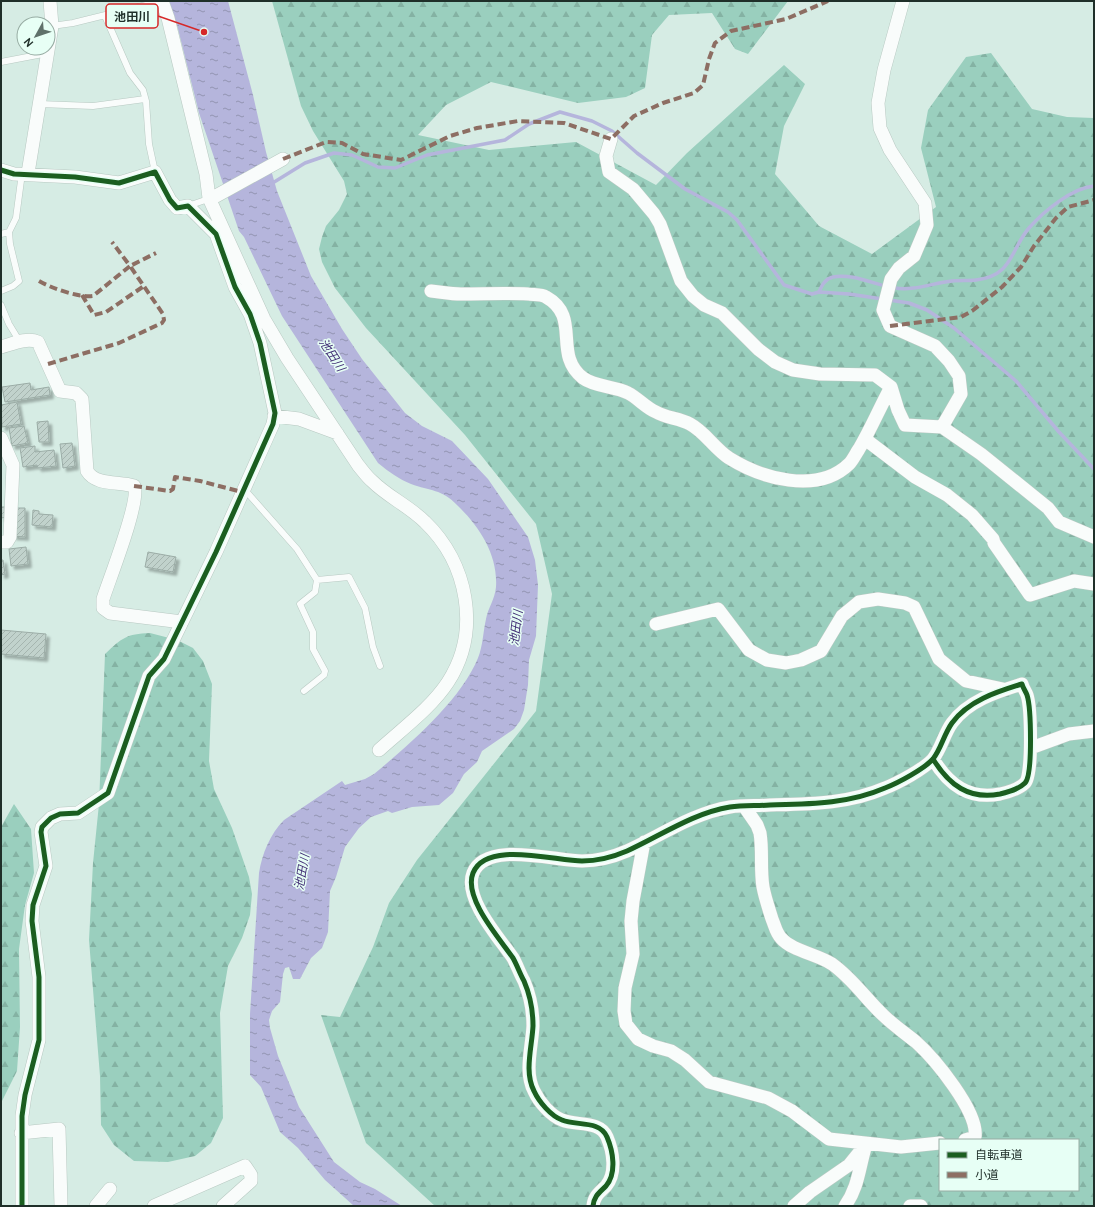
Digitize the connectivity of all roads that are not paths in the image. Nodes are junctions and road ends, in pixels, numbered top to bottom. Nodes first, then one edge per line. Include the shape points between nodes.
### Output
1 (50, 1) edge
2 (162, 1) edge
3 (903, 1) edge
4 (51, 16) edge
5 (105, 16) junction
6 (56, 25) edge
7 (32, 56) edge
8 (47, 56) edge
9 (1, 62) edge
10 (146, 99) junction
11 (39, 104) junction
12 (611, 139) dead end
13 (283, 159) dead end
14 (1, 170) edge
15 (154, 172) junction
16 (25, 173) junction
17 (213, 197) junction
18 (188, 206) junction
19 (9, 232) junction
20 (1, 234) edge
21 (1, 291) edge
22 (431, 292) dead end
23 (1, 305) edge
24 (20, 342) junction
25 (1, 347) edge
26 (891, 387) junction
27 (274, 416) junction
28 (942, 427) junction
29 (337, 433) junction
30 (1, 438) edge
31 (865, 439) junction
32 (244, 489) junction
33 (1094, 537) edge
34 (1, 542) edge
35 (317, 580) junction
36 (1094, 584) edge
37 (182, 622) junction
38 (656, 624) dead end
39 (380, 666) dead end
40 (1003, 689) junction
41 (304, 691) dead end
42 (1094, 731) edge
43 (1031, 748) junction
44 (380, 750) dead end
45 (933, 759) junction
46 (744, 806) junction
47 (644, 842) junction
48 (21, 1133) junction
49 (968, 1139) edge
50 (939, 1143) edge
51 (866, 1144) junction
52 (110, 1189) dead end
53 (22, 1206) edge
54 (61, 1206) edge
55 (96, 1206) edge
56 (154, 1206) edge
57 (224, 1206) edge
58 (593, 1206) edge
59 (794, 1206) edge
60 (845, 1206) edge
61 (910, 1206) edge
62 (921, 1206) edge

1 - 4 street
2 - 5 lane
2 - 17 street
3 - 28 street via 892,37 878,103 880,128 890,150 926,203 927,225 914,256 899,268 891,279 884,310 890,326 935,346 950,361 959,376 961,394
5 - 6 lane
5 - 10 lane via 130,73 143,90
7 - 9 lane
8 - 11 street
10 - 11 lane via 93,106
10 - 15 lane
11 - 16 street
12 - 26 street via 606,156 609,172 633,189 654,214 681,281 693,296 704,305 722,313 775,362 793,370 820,374 875,375
13 - 17 street
14 - 16 street via 14,174
15 - 16 street via 119,182
15 - 18 street via 170,200 178,208
16 - 19 lane via 16,218
17 - 18 lane
17 - 29 street via 264,318 287,358
18 - 27 street via 216,234 235,287 250,314 260,343
19 - 20 lane
19 - 21 lane via 19,281
22 - 31 street via 544,295 556,306 567,323 566,343 569,358 583,378 628,393 655,412 698,428 726,456 751,471 799,481 818,481 833,476 850,463
23 - 24 lane
24 - 25 street
24 - 37 street via 38,342 60,391 76,393 82,399 87,471 90,475 97,480 134,486 136,490 103,599 103,608 110,613
26 - 28 street via 905,425
26 - 31 street
27 - 29 street via 299,419
27 - 32 street via 273,424
28 - 33 street via 998,467 1048,508 1059,522
29 - 44 street via 372,481 410,508 438,537 460,573 467,612 466,638 458,663 448,682 435,699
30 - 34 street via 13,465 10,537 7,542
31 - 36 street via 972,516 993,539 1030,595 1074,581
32 - 35 lane via 297,549
32 - 37 street
35 - 39 lane via 349,577 365,608 373,647
35 - 41 lane via 316,592 300,604 312,632 313,649 325,671
37 - 48 street via 164,659 149,676 108,793 78,813 60,814 51,818 41,832 46,866 33,905 32,921 39,977 38,1040 25,1095
38 - 40 street via 718,609 749,650 767,660 786,663 801,660 821,651 842,616 858,602 878,599 905,603 914,608 939,659 966,682
40 - 43 street via 1022,684 1027,696
40 - 45 street via 978,700 962,713 952,723
42 - 43 street via 1069,734
43 - 45 street via 1028,778 1025,783 1019,788 992,796 966,792 952,783
45 - 46 street via 888,788 850,800 819,804
46 - 47 street via 707,813
46 - 49 street via 760,833 763,888 780,938 787,944 833,965 883,1016 930,1056 962,1098 976,1133 975,1137
47 - 51 street via 632,908 633,954 625,988 626,1024 638,1039 671,1051 709,1082 768,1098 792,1111 829,1139
47 - 58 street via 624,852 594,860 573,861 525,854 493,857 478,864 471,880 473,895 515,961 527,989 533,1023 530,1074 534,1091 544,1106 559,1119 598,1127 607,1137 613,1159 612,1177 595,1196
48 - 53 street
48 - 54 street via 58,1129
50 - 51 street via 902,1147
51 - 59 street via 850,1165
51 - 60 street via 859,1178
52 - 55 street
56 - 57 street via 245,1166 252,1181
61 - 62 street

